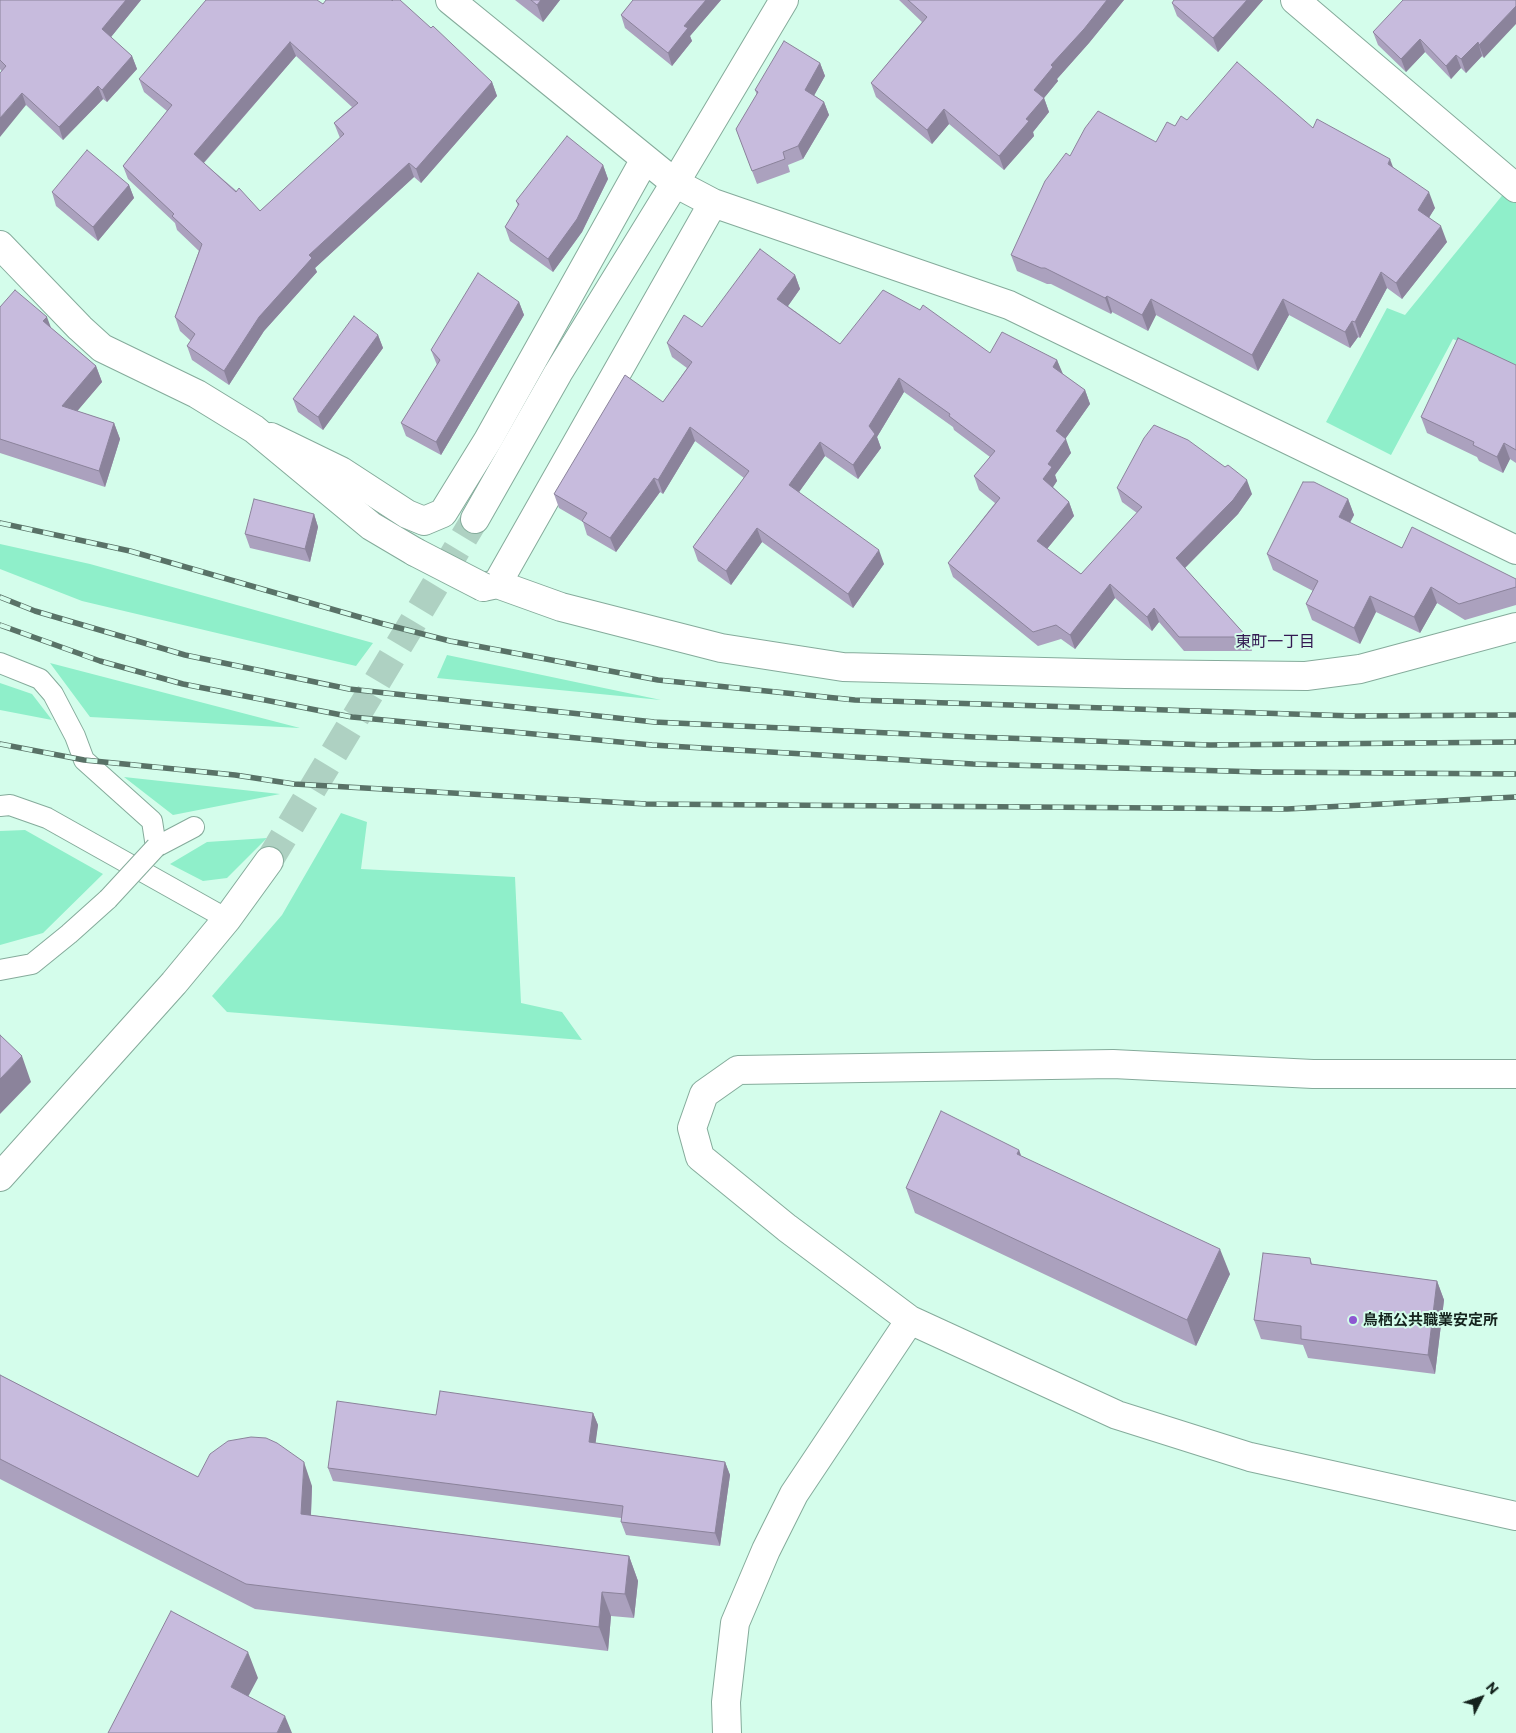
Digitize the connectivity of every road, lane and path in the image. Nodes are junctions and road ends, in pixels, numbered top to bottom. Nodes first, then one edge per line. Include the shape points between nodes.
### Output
1 (450, 0) edge
2 (784, 0) edge
3 (1295, 0) edge
4 (645, 159) junction
5 (675, 183) junction
6 (1516, 188) edge
7 (713, 203) junction
8 (0, 245) edge
9 (254, 429) junction
10 (475, 520) tunnel mouth
11 (1516, 550) edge
12 (490, 586) junction
13 (1516, 627) edge
14 (0, 663) edge
15 (0, 806) edge
16 (194, 827) dead end
17 (156, 847) junction
18 (269, 861) tunnel mouth
19 (227, 919) junction
20 (0, 970) edge
21 (1516, 1074) edge
22 (0, 1176) edge
23 (910, 1320) junction
24 (1516, 1516) edge
25 (727, 1733) edge

1 - 4 street
2 - 5 street
3 - 6 street
4 - 5 street
4 - 9 street via 488,440 443,513 424,521 407,514 341,471
5 - 7 street
5 - 10 street via 558,373
7 - 11 street via 1009,305
7 - 12 street
8 - 9 street via 102,348 197,394
9 - 12 street, bridge via 371,526 415,552
12 - 13 street via 721,648 844,668 1306,676 1360,669
14 - 17 lane via 40,679 53,694 84,760 152,821
15 - 19 lane via 10,805 47,818
16 - 17 lane
17 - 20 lane, bridge via 108,899 32,964
18 - 19 street
19 - 22 street
21 - 23 street via 1314,1074 1113,1064 738,1070 704,1094 692,1128 700,1157 787,1228
23 - 24 street via 1117,1414 1250,1457
23 - 25 street via 794,1494 766,1550 735,1623 726,1702

